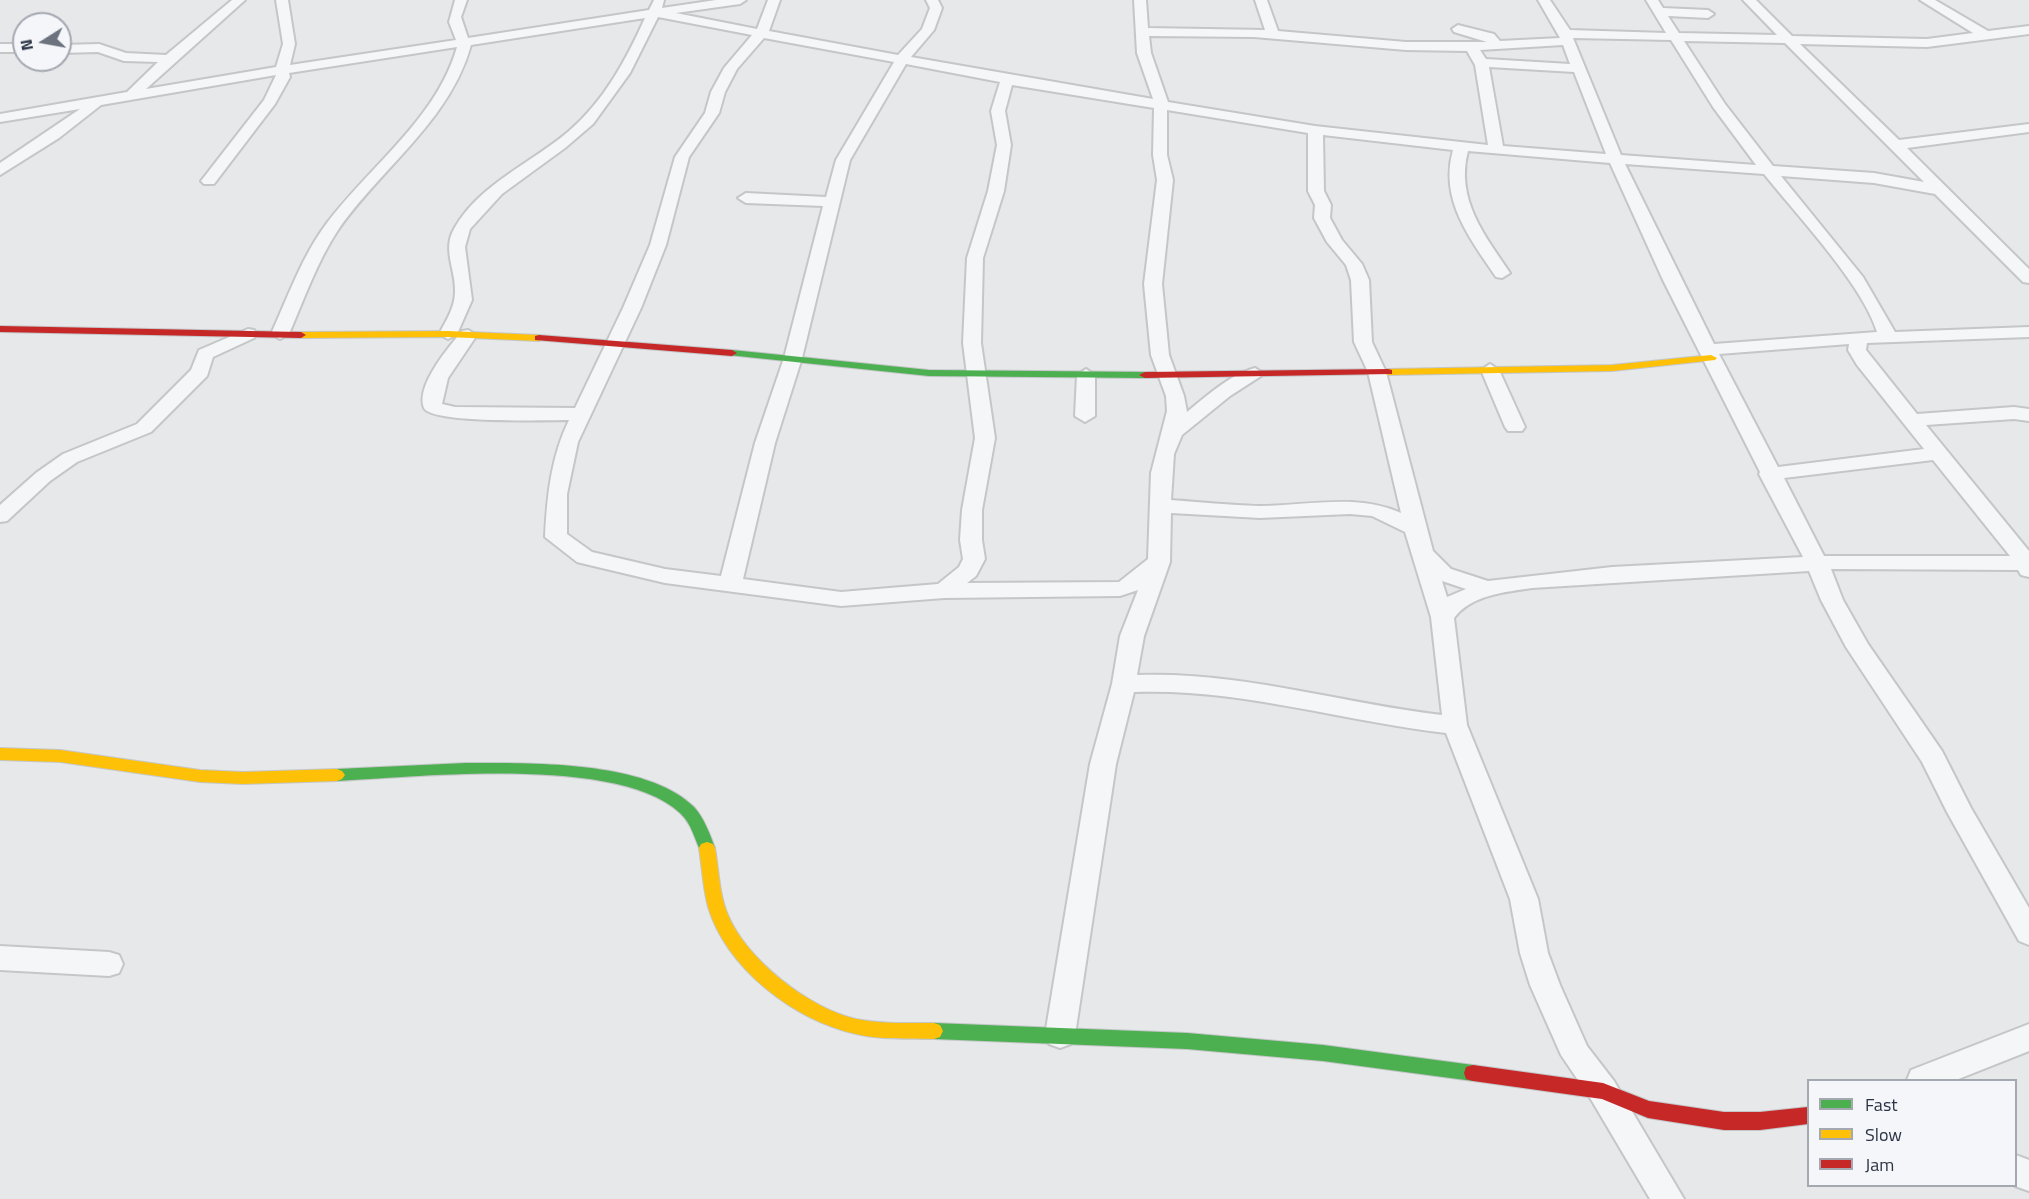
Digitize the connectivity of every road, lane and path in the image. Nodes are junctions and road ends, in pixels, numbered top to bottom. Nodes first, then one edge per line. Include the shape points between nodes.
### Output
1 (238, 0) edge
2 (282, 0) edge
3 (461, 0) edge
4 (740, 0) edge
5 (774, 0) edge
6 (932, 0) edge
7 (1140, 0) edge
8 (1261, 0) edge
9 (1544, 0) edge
10 (1652, 0) edge
11 (1749, 0) edge
12 (1926, 0) edge
13 (657, 6) edge
14 (1660, 12) junction
15 (1708, 14) dead end
16 (1458, 29) dead end
17 (2029, 30) edge
18 (763, 31) junction
19 (1144, 32) junction
20 (1273, 36) junction
21 (1987, 36) junction
22 (1566, 37) junction
23 (1673, 37) junction
24 (1792, 40) junction
25 (465, 43) junction
26 (1496, 46) junction
27 (1471, 47) junction
28 (72, 49) edge
29 (169, 59) junction
30 (902, 59) junction
31 (1481, 63) junction
32 (1580, 68) junction
33 (282, 70) junction
34 (1007, 80) junction
35 (130, 97) junction
36 (98, 102) junction
37 (1162, 106) junction
38 (0, 118) edge
39 (2029, 128) edge
40 (1315, 130) junction
41 (1462, 145) junction
42 (1896, 145) junction
43 (1496, 150) junction
44 (1617, 160) junction
45 (0, 170) edge
46 (1772, 171) junction
47 (209, 181) dead end
48 (1941, 190) junction
49 (746, 198) dead end
50 (832, 201) junction
51 (1502, 273) dead end
52 (2029, 278) edge
53 (0, 329) edge
54 (2029, 332) edge
55 (248, 334) junction
56 (280, 334) junction
57 (448, 334) junction
58 (468, 335) junction
59 (1859, 339) junction
60 (1884, 339) junction
61 (615, 344) junction
62 (1710, 354) junction
63 (793, 358) junction
64 (1490, 370) junction
65 (1377, 372) junction
66 (976, 374) junction
67 (1255, 374) junction
68 (1086, 375) junction
69 (1166, 375) junction
70 (580, 414) junction
71 (2029, 415) edge
72 (1085, 416) dead end
73 (1912, 420) junction
74 (1515, 427) dead end
75 (1173, 432) junction
76 (1937, 453) junction
77 (1769, 474) junction
78 (1159, 506) junction
79 (0, 516) edge
80 (1415, 528) junction
81 (1424, 555) junction
82 (1158, 562) junction
83 (1817, 563) junction
84 (2028, 565) edge
85 (730, 586) junction
86 (1487, 588) junction
87 (944, 591) junction
88 (1442, 617) junction
89 (1124, 684) junction
90 (1455, 724) junction
91 (0, 754) edge
92 (2029, 933) edge
93 (0, 958) edge
94 (109, 964) dead end
95 (1060, 1035) junction
96 (2029, 1037) edge
97 (1924, 1079) edge
98 (1604, 1091) junction
99 (1807, 1116) edge
100 (1668, 1199) edge

1 - 29 street
2 - 33 street via 289,44
3 - 25 street via 454,20 455,30
4 - 13 street
5 - 18 street
6 - 30 street via 936,8 928,30
7 - 19 street
8 - 20 street
9 - 22 street
10 - 14 street
11 - 24 street
12 - 21 street
13 - 18 street
13 - 25 street
13 - 57 street via 635,56 590,117 539,163 500,189 461,229 457,264 463,300
14 - 15 street
14 - 23 street
16 - 26 street via 1489,37
17 - 21 street
18 - 30 street
18 - 61 street via 731,68 712,113 682,157 658,245
19 - 20 street
19 - 37 street via 1144,52
20 - 27 street
21 - 24 street via 1927,43
22 - 23 street
22 - 26 street
22 - 32 street
23 - 24 street
23 - 46 street via 1745,141
24 - 42 street
25 - 33 street
25 - 56 street via 458,69 446,87 330,230
26 - 27 street
27 - 31 street
28 - 29 street via 99,48 124,57
29 - 35 street
30 - 34 street
30 - 50 street via 843,160
31 - 32 street
31 - 43 street
32 - 44 street
33 - 35 street
33 - 47 street via 284,77 270,101
34 - 37 street
34 - 66 street via 998,111 1004,145 996,191 975,258 972,343
35 - 36 street
36 - 38 street
36 - 45 street
37 - 40 street
37 - 69 street via 1160,155 1165,180 1153,284 1158,342
39 - 42 street
40 - 41 street
40 - 65 street via 1316,191 1323,205 1322,218 1335,242 1354,264 1360,280 1363,342
41 - 43 street
41 - 51 street via 1456,160 1454,186 1472,228
42 - 48 street
43 - 44 street
44 - 46 street
44 - 62 street via 1671,280
46 - 48 street via 1874,178
46 - 60 street via 1867,295 1886,330
48 - 52 street
49 - 50 street
50 - 63 street
53 - 55 street
54 - 60 street
55 - 56 street
55 - 79 street via 205,354 200,372 144,428 70,458 42,477
56 - 57 street
57 - 58 street
58 - 61 street
58 - 70 street via 438,380 431,395 433,407 454,413
59 - 60 street
59 - 62 street via 1789,340
59 - 73 street via 1857,350 1864,362
61 - 63 street
61 - 70 street
62 - 64 street via 1612,368
62 - 77 street
63 - 66 street via 906,372
63 - 85 street via 765,443
64 - 65 street
64 - 74 street
65 - 67 street
65 - 80 street
66 - 68 street
66 - 87 street via 985,438 972,510 974,559 968,571
67 - 69 street
67 - 75 street via 1223,392
68 - 69 street
68 - 72 street
69 - 75 street via 1177,411
70 - 85 street via 568,442 557,494 556,537 585,557
71 - 73 street
73 - 76 street
75 - 78 street via 1164,454
76 - 77 street
76 - 84 street
77 - 83 street
78 - 80 street via 1260,512 1376,510
78 - 82 street
80 - 81 street
81 - 86 street via 1443,573
81 - 88 street
82 - 87 street via 1120,589
82 - 89 street via 1132,636
83 - 84 street
83 - 86 street via 1612,574
83 - 92 street via 1858,647 1933,758
85 - 87 street via 842,599
86 - 88 street via 1453,603
88 - 90 street
89 - 90 street via 1195,684
89 - 95 street via 1103,764
90 - 98 street via 1524,899 1545,985 1576,1055
91 - 95 street via 60,756 200,776 243,778 546,768 577,771 660,792 694,818 711,857 716,903 726,929 744,956 819,1011 844,1023 884,1029
93 - 94 street
95 - 98 street via 1323,1053
96 - 97 street
98 - 99 street via 1648,1109 1724,1121
98 - 100 street

